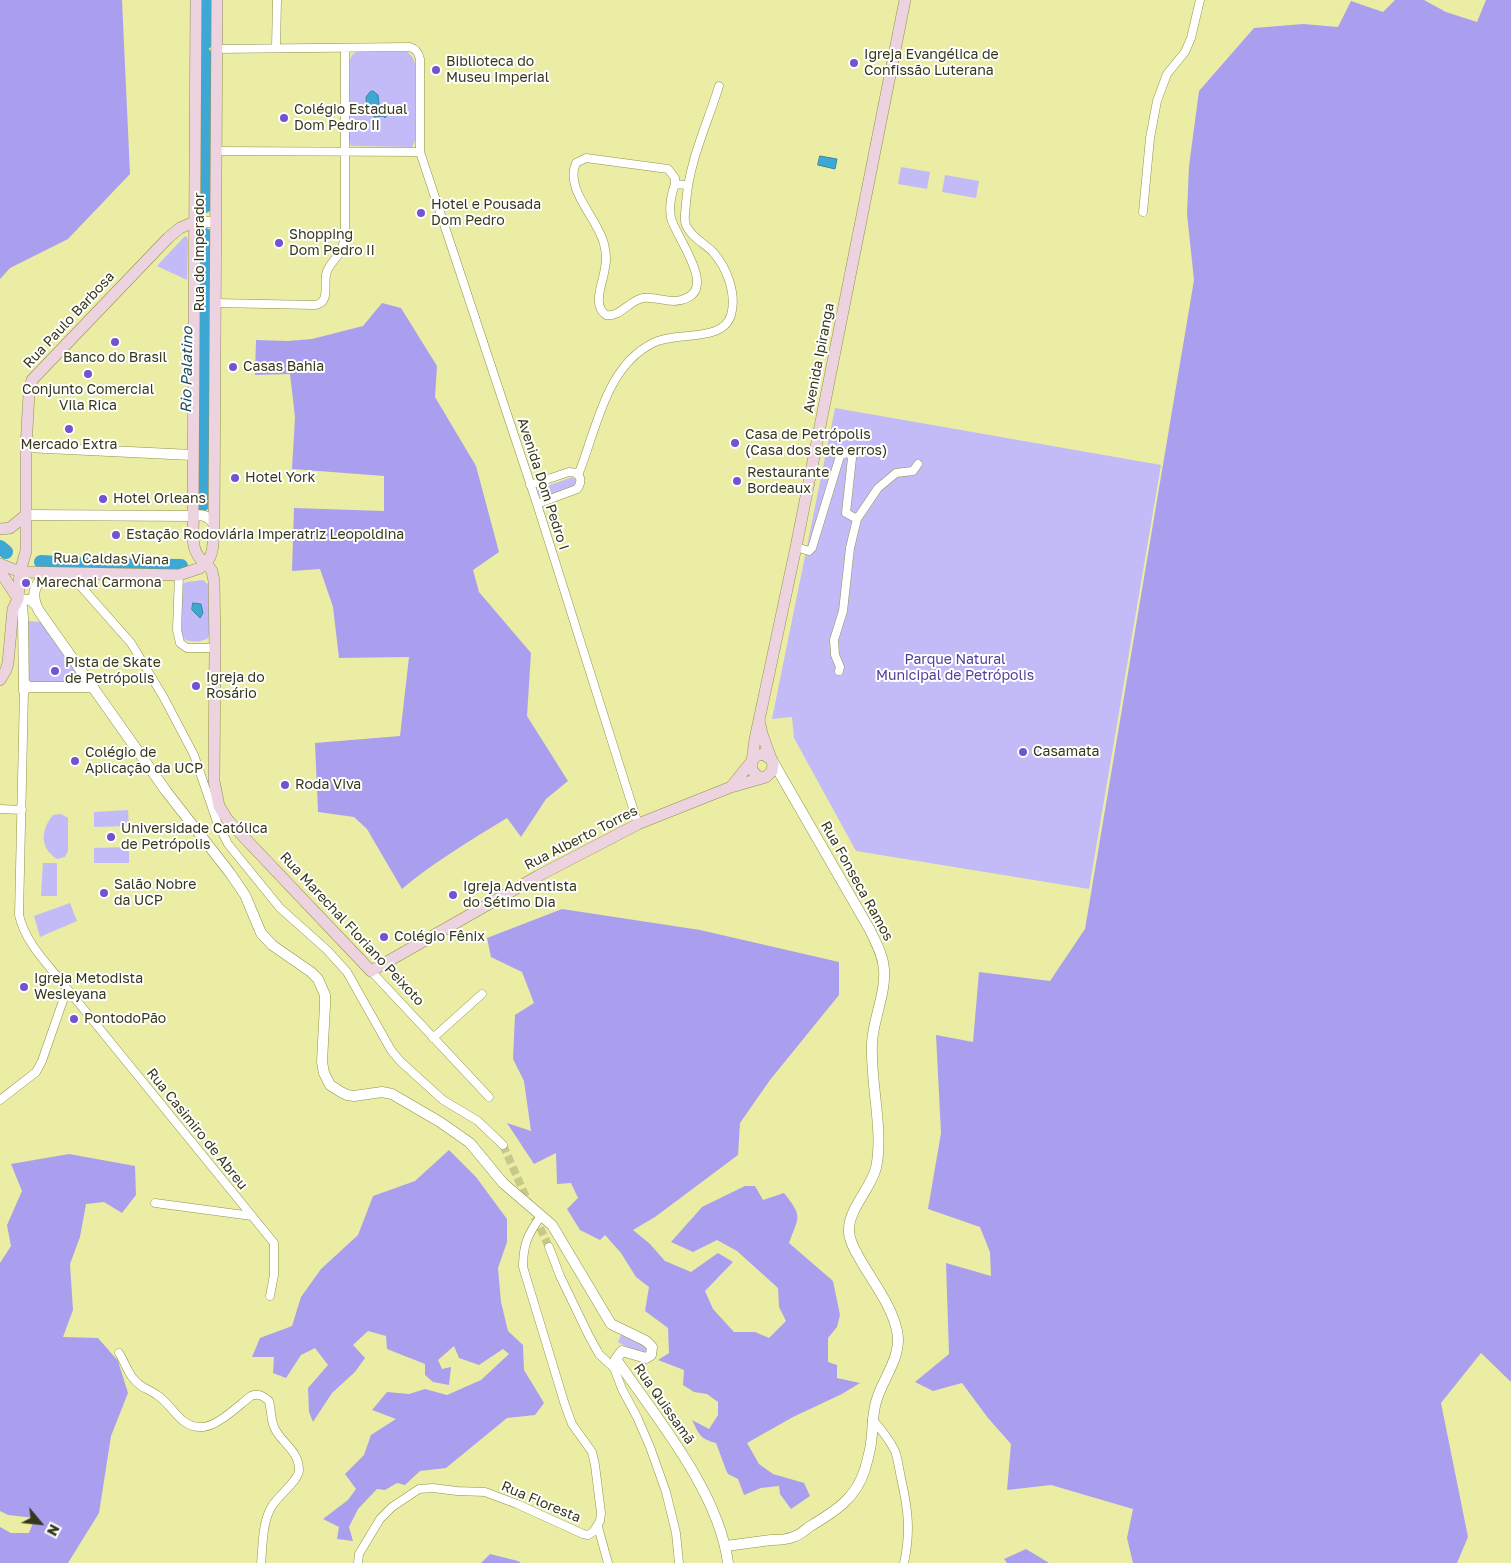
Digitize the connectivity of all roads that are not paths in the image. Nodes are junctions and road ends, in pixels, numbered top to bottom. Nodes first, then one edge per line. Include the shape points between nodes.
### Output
1 (196, 0) edge
2 (217, 0) edge
3 (277, 0) edge
4 (904, 0) edge
5 (1200, 0) edge
6 (217, 48) junction
7 (276, 48) junction
8 (345, 48) junction
9 (718, 86) dead end
10 (216, 151) junction
11 (345, 152) junction
12 (420, 152) junction
13 (675, 184) junction
14 (687, 185) junction
15 (1143, 212) dead end
16 (194, 222) junction
17 (215, 222) junction
18 (215, 303) junction
19 (26, 448) junction
20 (192, 455) junction
21 (918, 464) dead end
22 (578, 475) junction
23 (530, 485) junction
24 (537, 504) junction
25 (213, 508) junction
26 (193, 512) junction
27 (26, 514) junction
28 (857, 519) junction
29 (214, 524) junction
30 (0, 529) edge
31 (796, 547) junction
32 (26, 551) junction
33 (206, 563) junction
34 (0, 564) edge
35 (0, 571) edge
36 (20, 572) junction
37 (45, 572) junction
38 (70, 574) junction
39 (180, 575) junction
40 (18, 599) junction
41 (37, 607) junction
42 (23, 617) junction
43 (215, 648) junction
44 (839, 671) dead end
45 (0, 680) edge
46 (26, 687) junction
47 (93, 687) junction
48 (759, 720) junction
49 (772, 760) junction
50 (751, 762) junction
51 (766, 777) junction
52 (731, 787) junction
53 (788, 787) junction
54 (0, 809) edge
55 (22, 810) junction
56 (638, 824) junction
57 (371, 971) junction
58 (67, 989) junction
59 (482, 994) dead end
60 (434, 1038) junction
61 (489, 1097) dead end
62 (0, 1100) edge
63 (503, 1145) tunnel mouth
64 (155, 1203) dead end
65 (252, 1216) junction
66 (541, 1216) junction
67 (548, 1247) tunnel mouth
68 (270, 1296) dead end
69 (119, 1353) dead end
70 (615, 1363) junction
71 (872, 1419) junction
72 (598, 1527) junction
73 (726, 1546) junction
74 (261, 1563) edge
75 (358, 1563) edge
76 (608, 1563) edge
77 (679, 1563) edge
78 (728, 1563) edge
79 (904, 1563) edge

1 - 16 main road, Rua do Imperador
2 - 6 main road, Rua do Imperador
3 - 7 street
4 - 31 main road, Avenida Ipiranga
5 - 15 street via 1188,45 1167,74 1157,101
6 - 7 street
6 - 10 main road, Rua do Imperador
7 - 8 street
8 - 11 street
8 - 12 street, Avenida Dom Pedro I via 410,46 416,50 420,59
9 - 14 street
10 - 11 street
10 - 17 main road, Rua do Imperador
11 - 12 street
11 - 18 street via 345,236 326,274 325,296 321,303
12 - 23 street, Avenida Dom Pedro I
13 - 13 street via 670,202 671,217 693,261 697,274 696,288 681,300 643,298 606,315 601,310 599,296 606,254 600,230 575,184 576,163 586,158 668,169 676,178
13 - 14 street
14 - 22 street via 686,226 713,253 725,271 731,288 731,315 723,328 708,334 654,342 627,363 604,402
16 - 17 street, Rua Paulo Barbosa
16 - 19 main road, Rua Paulo Barbosa via 168,238 36,374 29,394
16 - 20 main road, Rua do Imperador
17 - 18 main road, Rua do Imperador
18 - 25 main road, Rua do Imperador
19 - 20 street
19 - 27 main road, Rua Paulo Barbosa
20 - 26 main road, Rua do Imperador
21 - 28 street via 912,471 896,473 878,488
22 - 23 street via 569,472
22 - 24 street via 577,489
23 - 24 street, Avenida Dom Pedro I
24 - 56 street, Avenida Dom Pedro I
25 - 26 main road
25 - 29 main road, Rua do Imperador
26 - 27 street
26 - 29 street via 206,516
26 - 33 main road, Rua do Imperador via 194,550
27 - 30 main road via 10,528
27 - 32 main road, Rua Paulo Barbosa
28 - 31 street via 846,514 852,458 845,453 837,462 812,548 809,551
28 - 44 street via 850,548 843,611 834,640
29 - 33 main road, Rua do Imperador via 210,559
31 - 48 main road, Avenida Ipiranga
32 - 36 main road, Rua Paulo Barbosa
32 - 37 main road via 34,564
33 - 39 main road, Rua Caldas Viana
33 - 43 main road, Rua Marechal Floriano Peixoto via 214,581
34 - 36 main road
35 - 40 main road
36 - 37 main road, Rua Caldas Viana
36 - 40 main road, Rua Paulo Barbosa
37 - 38 main road, Rua Caldas Viana
37 - 41 street via 33,593
38 - 39 main road, Rua Caldas Viana
38 - 63 street via 131,643 164,698 194,755 228,844 280,908 327,950 346,972 400,1061 443,1100 478,1121
39 - 43 street via 177,630 180,643 187,648
40 - 41 street via 30,600
40 - 42 street
40 - 45 main road, Rua Paulo Barbosa via 13,610 8,663
41 - 42 street via 25,612
41 - 47 street
42 - 46 street
43 - 57 main road, Rua Marechal Floriano Peixoto via 214,781 219,806 227,819
46 - 47 street
46 - 55 street, Rua Casimiro de Abreu
47 - 66 street via 166,791 230,873 245,895 261,933 318,979 325,1006 322,1062 330,1085 354,1096 388,1092 440,1122 470,1143 503,1183
48 - 49 main road, Avenida Ipiranga
48 - 50 main road, Avenida Ipiranga
49 - 50 main road via 760,754
49 - 51 main road via 772,771
49 - 53 street, Rua Fonseca Ramos
50 - 51 main road via 752,772 758,777
50 - 52 main road, Rua Alberto Torres
51 - 52 main road, Rua Alberto Torres
51 - 53 street
52 - 56 main road, Rua Alberto Torres
53 - 71 street, Rua Fonseca Ramos via 870,930 883,959 884,972 872,1042 878,1151 876,1168 850,1220 848,1231 897,1330 896,1354
54 - 55 street
55 - 58 street, Rua Casimiro de Abreu via 19,915 23,930 34,948
56 - 57 main road, Rua Alberto Torres via 538,876
57 - 60 street, Rua Marechal Floriano Peixoto
58 - 62 street via 36,1072
58 - 65 street, Rua Casimiro de Abreu
59 - 60 street
60 - 61 street, Rua Marechal Floriano Peixoto
64 - 65 street
65 - 68 street, Rua Casimiro de Abreu via 274,1243
66 - 70 street, Rua Quissamã via 560,1236 611,1324 652,1346 651,1355 646,1358 622,1351
66 - 72 street, Rua Floresta via 528,1234 523,1267 572,1424 592,1452 601,1514
67 - 70 street via 599,1354
69 - 74 street via 136,1382 157,1395 183,1422 194,1427 204,1427 219,1420 256,1394 269,1401 273,1426 294,1452 299,1468 295,1480 271,1507
70 - 73 street, Rua Quissamã via 685,1458 712,1510
70 - 77 street via 622,1389 650,1447 666,1492
71 - 73 street via 871,1443 864,1471 844,1504 794,1537
71 - 79 street via 896,1453 909,1528
72 - 75 street, Rua Floresta via 588,1535 583,1534 485,1492 420,1489 380,1519 359,1554
72 - 76 street
73 - 78 street, Rua Quissamã

